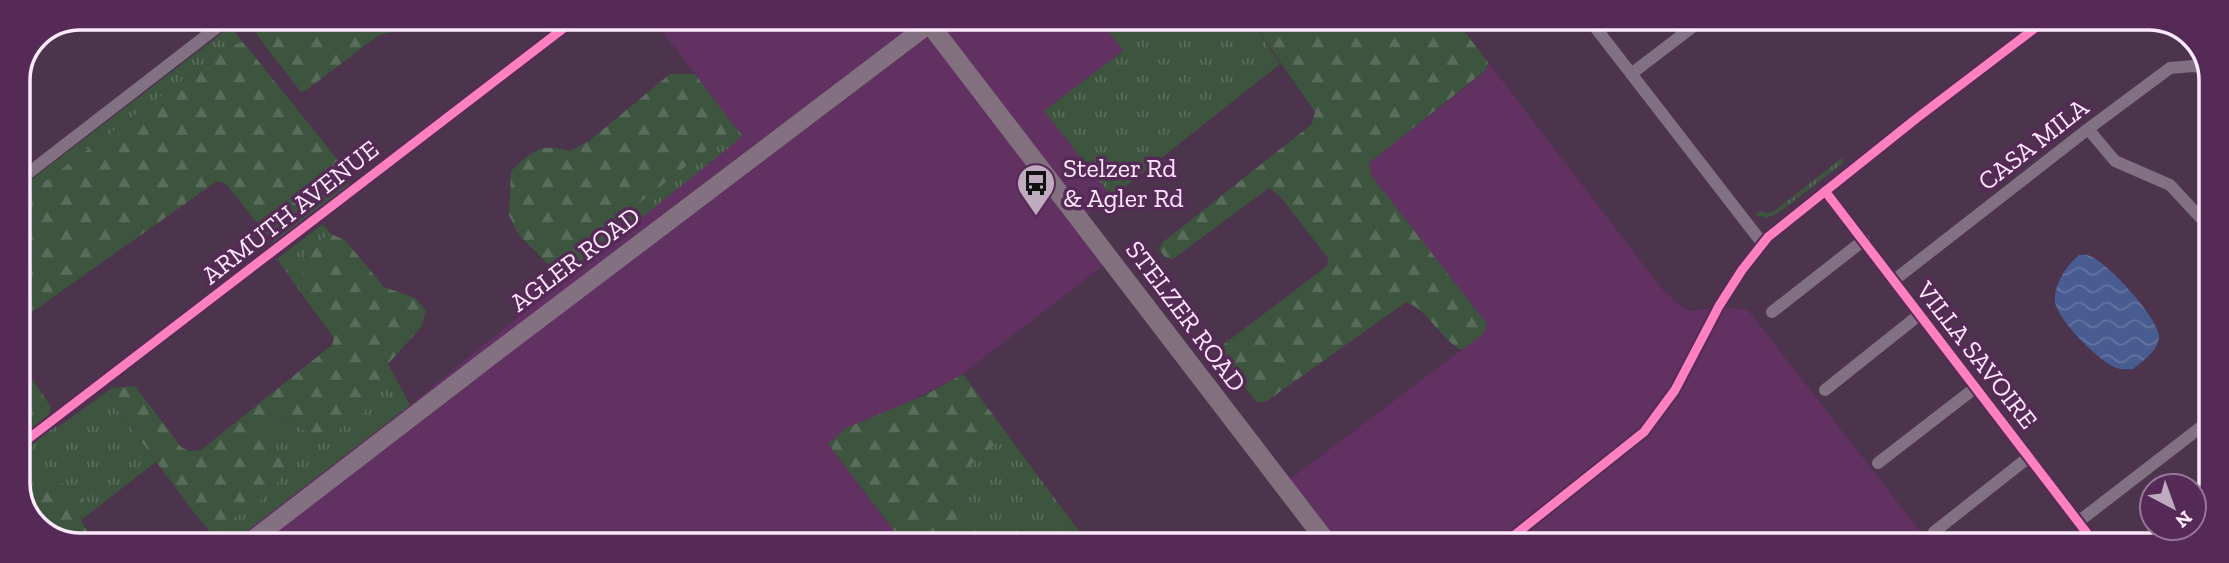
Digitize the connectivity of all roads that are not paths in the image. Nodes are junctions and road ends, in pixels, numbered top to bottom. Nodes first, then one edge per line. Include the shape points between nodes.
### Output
1 (213, 30) edge
2 (561, 30) edge
3 (917, 30) edge
4 (938, 30) edge
5 (1597, 30) edge
6 (1689, 30) edge
7 (2034, 30) edge
8 (2197, 68) edge
9 (1631, 74) junction
10 (2088, 129) junction
11 (30, 172) edge
12 (1825, 191) junction
13 (2199, 216) edge
14 (1864, 240) junction
15 (1763, 244) junction
16 (1893, 281) junction
17 (1772, 312) dead end
18 (1919, 315) junction
19 (1975, 388) junction
20 (1825, 390) dead end
21 (2199, 428) edge
22 (30, 437) edge
23 (2029, 457) junction
24 (1878, 463) dead end
25 (2078, 522) junction
26 (1934, 532) dead end
27 (261, 533) edge
28 (1320, 533) edge
29 (1517, 533) edge
30 (2087, 533) edge

1 - 11 street
2 - 22 street, ARMUTH AVENUE
3 - 27 main road, AGLER ROAD
4 - 28 main road, STELZER ROAD
5 - 9 street
6 - 9 street
7 - 12 street
8 - 10 street, CASA MILA via 2169,68
9 - 15 street
10 - 13 street via 2115,162 2170,185
10 - 16 street, CASA MILA
12 - 14 street, VILLA SAVOIRE
12 - 15 street
14 - 16 street, VILLA SAVOIRE
14 - 17 street
15 - 29 street via 1719,306 1675,390 1644,432
16 - 18 street, VILLA SAVOIRE
18 - 19 street, VILLA SAVOIRE
18 - 20 street
19 - 23 street, VILLA SAVOIRE
19 - 24 street
21 - 25 street
23 - 25 street, VILLA SAVOIRE
23 - 26 street
25 - 30 street, VILLA SAVOIRE

